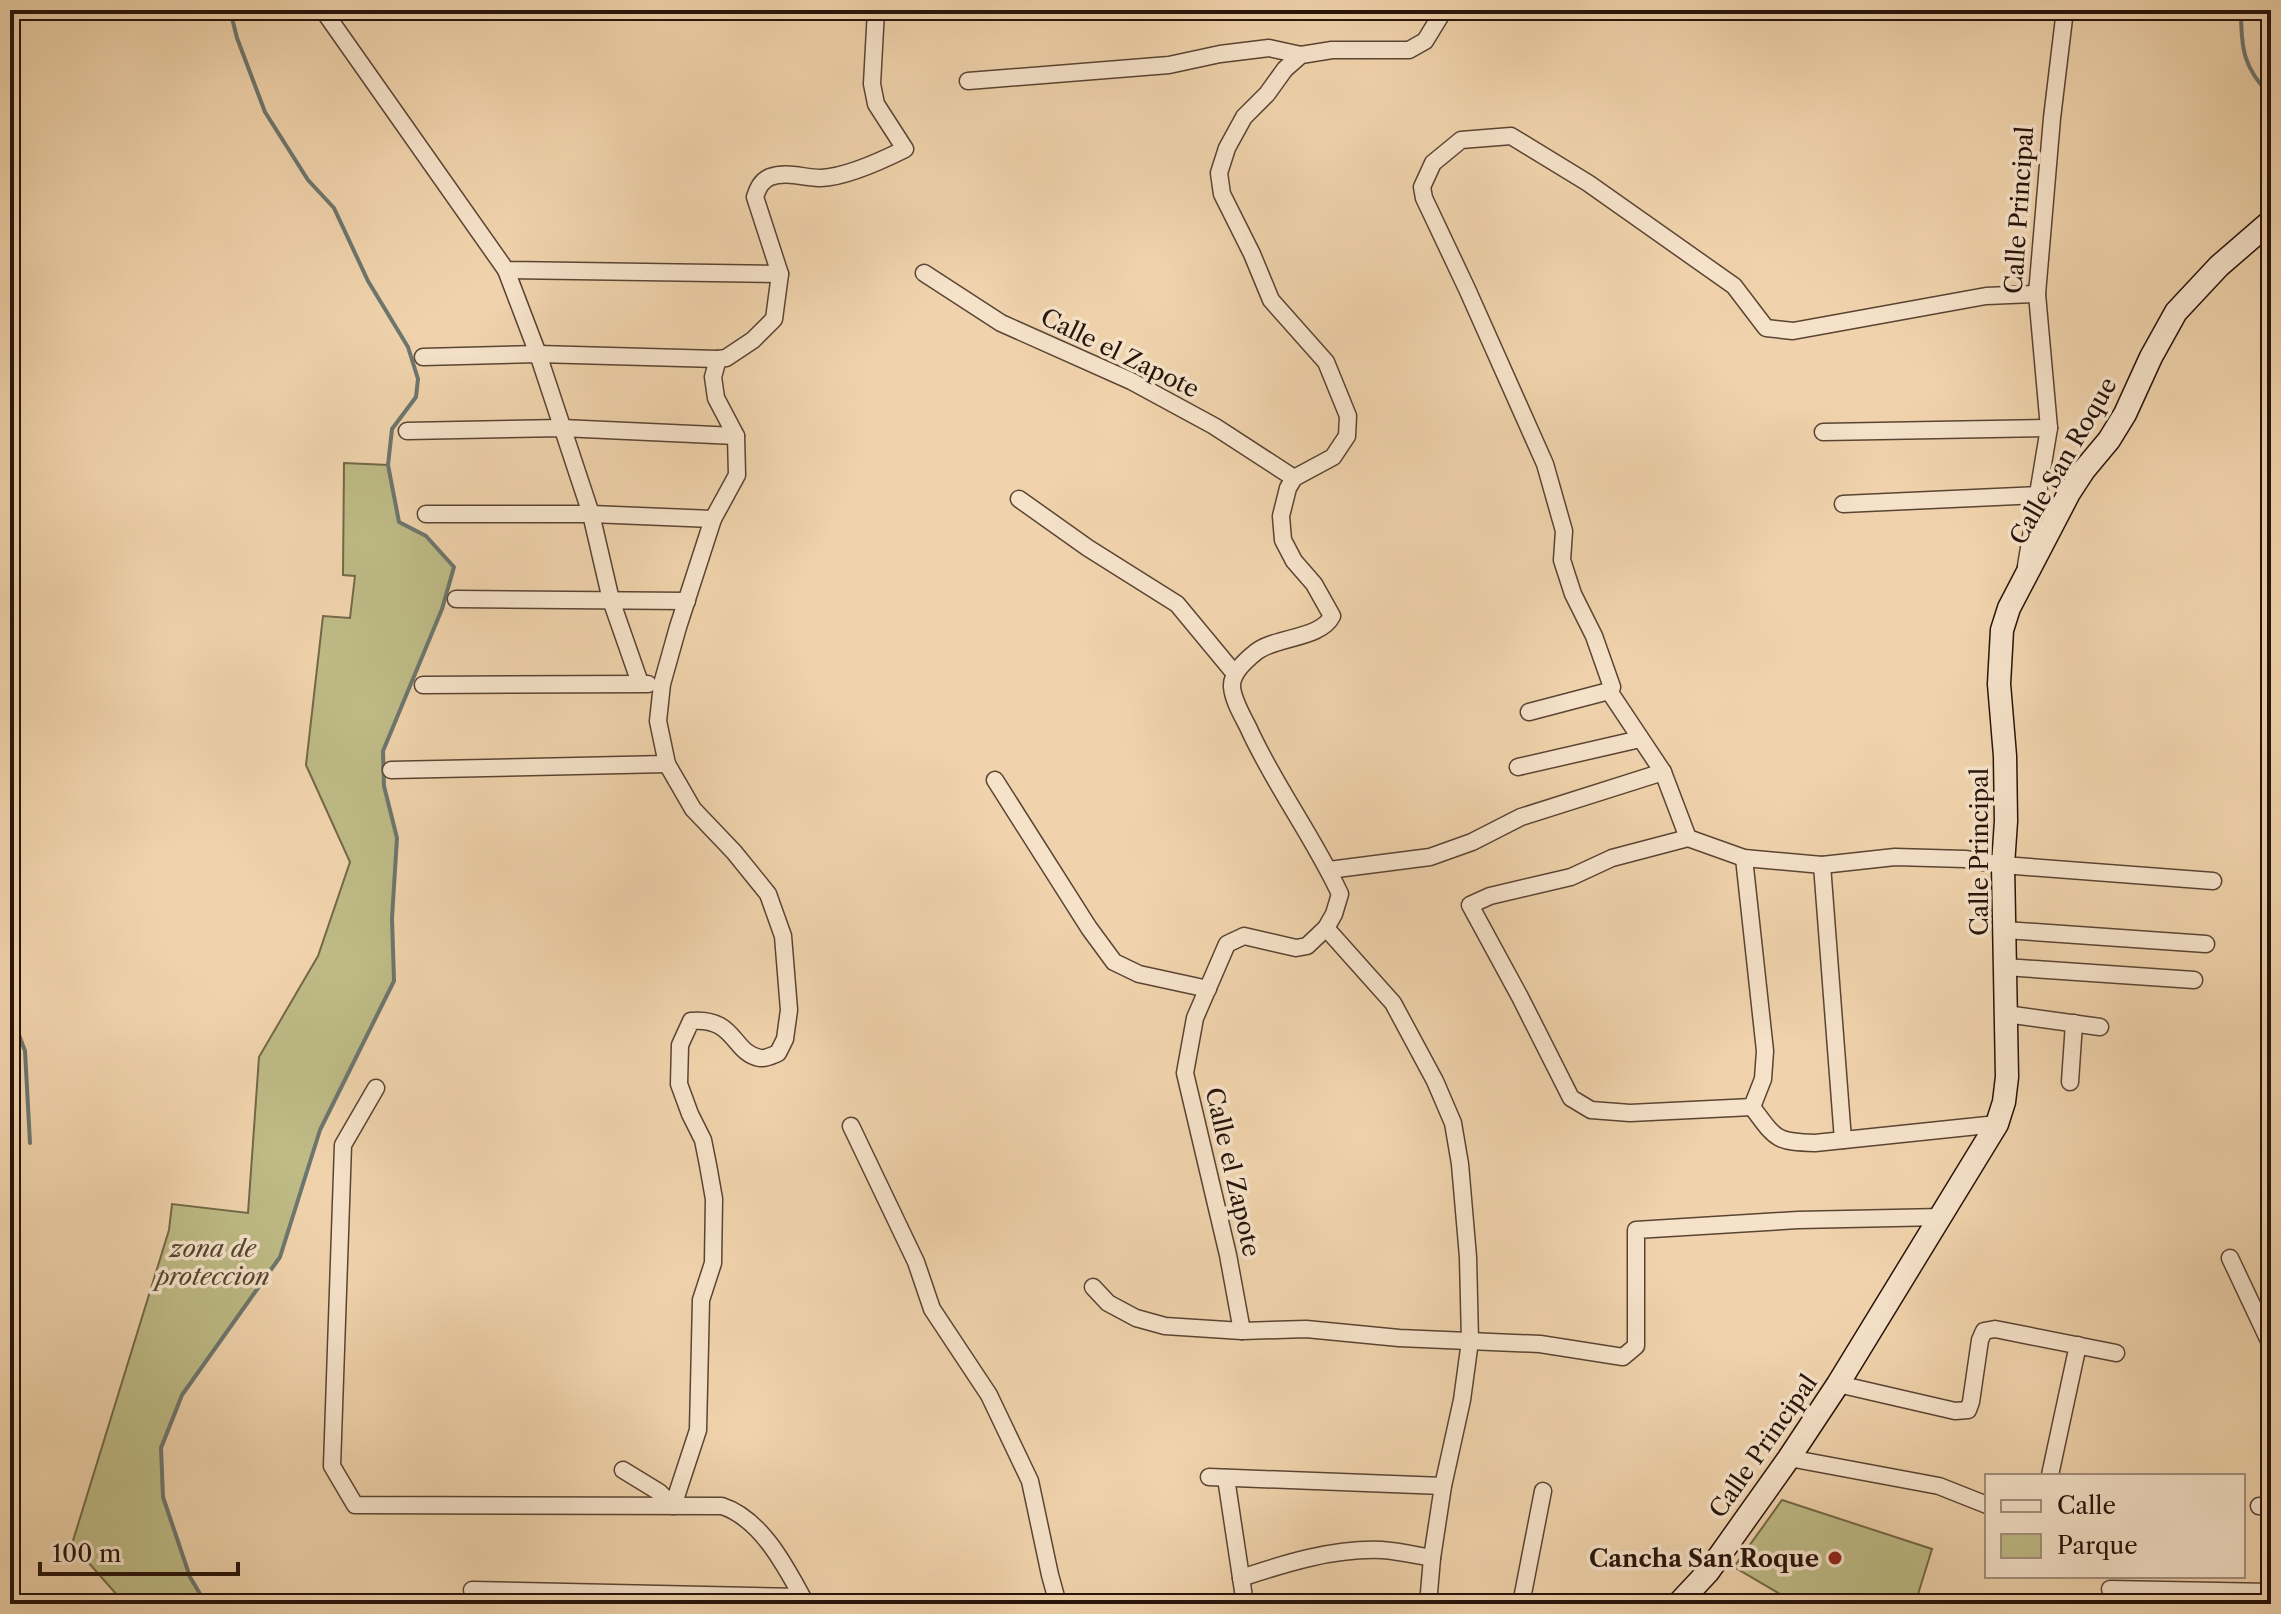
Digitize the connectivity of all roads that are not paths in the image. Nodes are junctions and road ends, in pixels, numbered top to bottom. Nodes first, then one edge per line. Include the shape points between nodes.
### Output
1 (323, 10) edge
2 (876, 10) edge
3 (1444, 10) edge
4 (2065, 10) edge
5 (1301, 55) junction
6 (968, 81) dead end
7 (2271, 221) edge
8 (506, 270) junction
9 (924, 273) dead end
10 (780, 274) junction
11 (2037, 294) junction
12 (538, 354) junction
13 (423, 357) dead end
14 (718, 359) junction
15 (562, 428) junction
16 (2049, 428) junction
17 (407, 431) dead end
18 (1823, 432) dead end
19 (736, 436) junction
20 (1294, 478) junction
21 (2039, 495) junction
22 (1019, 499) dead end
23 (1843, 504) dead end
24 (426, 514) dead end
25 (591, 514) junction
26 (713, 519) junction
27 (2023, 583) junction
28 (456, 599) dead end
29 (611, 600) junction
30 (687, 601) junction
31 (1235, 674) junction
32 (640, 683) junction
33 (662, 684) junction
34 (423, 685) dead end
35 (1609, 691) junction
36 (1529, 712) dead end
37 (1640, 739) junction
38 (667, 764) junction
39 (1518, 767) dead end
40 (391, 770) dead end
41 (1663, 772) junction
42 (995, 780) dead end
43 (1688, 838) junction
44 (1744, 858) junction
45 (1822, 865) junction
46 (2003, 865) junction
47 (1329, 870) junction
48 (2213, 881) dead end
49 (1326, 928) junction
50 (2005, 930) junction
51 (2206, 944) dead end
52 (2005, 967) junction
53 (2194, 980) dead end
54 (1208, 989) junction
55 (2006, 1014) junction
56 (2074, 1023) junction
57 (2100, 1027) dead end
58 (2070, 1082) dead end
59 (376, 1088) dead end
60 (1752, 1107) junction
61 (1997, 1124) junction
62 (851, 1126) dead end
63 (1843, 1140) junction
64 (1942, 1217) junction
65 (2230, 1258) dead end
66 (1093, 1287) dead end
67 (1242, 1331) junction
68 (1470, 1341) junction
69 (2078, 1345) junction
70 (2271, 1345) edge
71 (2116, 1353) dead end
72 (1838, 1384) junction
73 (1789, 1458) junction
74 (623, 1470) dead end
75 (2050, 1474) edge
76 (1443, 1486) junction
77 (1543, 1491) dead end
78 (1985, 1504) edge
79 (673, 1506) junction
80 (1432, 1558) junction
81 (1241, 1578) junction
82 (2110, 1589) dead end
83 (472, 1590) dead end
84 (2271, 1592) edge
85 (804, 1600) edge
86 (1058, 1604) edge
87 (1245, 1604) edge
88 (1428, 1604) edge
89 (1521, 1604) edge
90 (1678, 1604) edge

1 - 8 street
2 - 10 street via 876,104 905,149 873,165 822,178 792,174 769,177 760,185 755,197
3 - 5 street via 1425,41 1409,50
4 - 11 street, Calle Principal
5 - 6 street via 1269,48 1169,65
5 - 20 street via 1244,117 1219,173 1222,194 1271,300 1326,362 1348,416 1347,436 1333,457
7 - 27 street, Calle San Roque via 2176,312 2125,414 2069,493
8 - 10 street
8 - 12 street
9 - 20 street, Calle el Zapote via 1001,323 1131,381 1214,426
10 - 14 street via 774,319 753,340
11 - 16 street, Calle Principal
11 - 35 street via 1986,296 1793,331 1766,328 1734,286 1511,136 1461,140 1433,163 1422,187 1424,198 1545,464 1564,531 1562,560 1594,636
12 - 13 street
12 - 14 street
12 - 15 street
14 - 19 street via 713,377 716,398
15 - 17 street
15 - 19 street
15 - 25 street
16 - 18 street
16 - 21 street, Calle Principal
19 - 26 street via 737,475
20 - 31 street via 1281,516 1283,540 1332,616 1319,628 1258,650
21 - 23 street
21 - 27 street, Calle Principal
22 - 31 street via 1177,604
24 - 25 street
25 - 26 street
25 - 29 street
26 - 30 street
27 - 46 street, Calle Principal via 2009,608 2001,643
28 - 29 street
29 - 30 street
29 - 32 street
30 - 33 street
31 - 47 street via 1232,686 1259,752
32 - 33 street
32 - 34 street
33 - 38 street via 658,721
35 - 36 street
35 - 37 street
37 - 39 street
37 - 41 street
38 - 40 street
38 - 79 street via 693,809 768,894 783,936 789,1010 778,1053 763,1059 707,1019 691,1021 680,1045 679,1084 703,1140 714,1199 713,1263 701,1300 698,1430
41 - 43 street
41 - 47 street via 1521,817 1430,857
42 - 54 street via 1114,962 1139,974
43 - 44 street
43 - 60 street via 1470,905 1571,1098 1591,1110 1630,1113
44 - 45 street
44 - 60 street via 1765,1051 1763,1079
45 - 46 street via 1895,857
45 - 63 street
46 - 48 street
46 - 50 street, Calle Principal
47 - 49 street via 1340,894
49 - 54 street, Calle el Zapote via 1307,946 1296,948 1237,938 1227,944
49 - 68 street via 1393,1003 1453,1123 1468,1257
50 - 51 street
50 - 52 street, Calle Principal
52 - 53 street
52 - 55 street, Calle Principal
54 - 67 street, Calle el Zapote via 1195,1018 1185,1073
55 - 56 street
55 - 61 street, Calle Principal via 2007,1077
56 - 57 street
56 - 58 street
59 - 79 street via 343,1145 332,1466 355,1505
60 - 63 street via 1773,1136 1785,1142
61 - 63 street
61 - 64 street, Calle Principal
62 - 86 street via 916,1262 932,1309 989,1395 1030,1481
64 - 68 street via 1636,1230 1636,1346 1623,1357 1540,1344
64 - 72 street, Calle Principal
65 - 70 street
66 - 67 street via 1108,1303 1136,1318 1165,1326
67 - 68 street via 1306,1329
68 - 76 street
69 - 71 street
69 - 72 street via 1984,1331 1968,1410
69 - 75 street
72 - 73 street, Calle Principal
73 - 78 street via 1939,1486
73 - 90 street, Calle Principal via 1708,1572
74 - 79 street
76 - 80 street
76 - 81 street via 1218,1477
77 - 89 street
79 - 85 street via 737,1511 772,1546
80 - 81 street via 1384,1550 1346,1551
80 - 88 street
81 - 87 street
82 - 84 street
83 - 85 street

